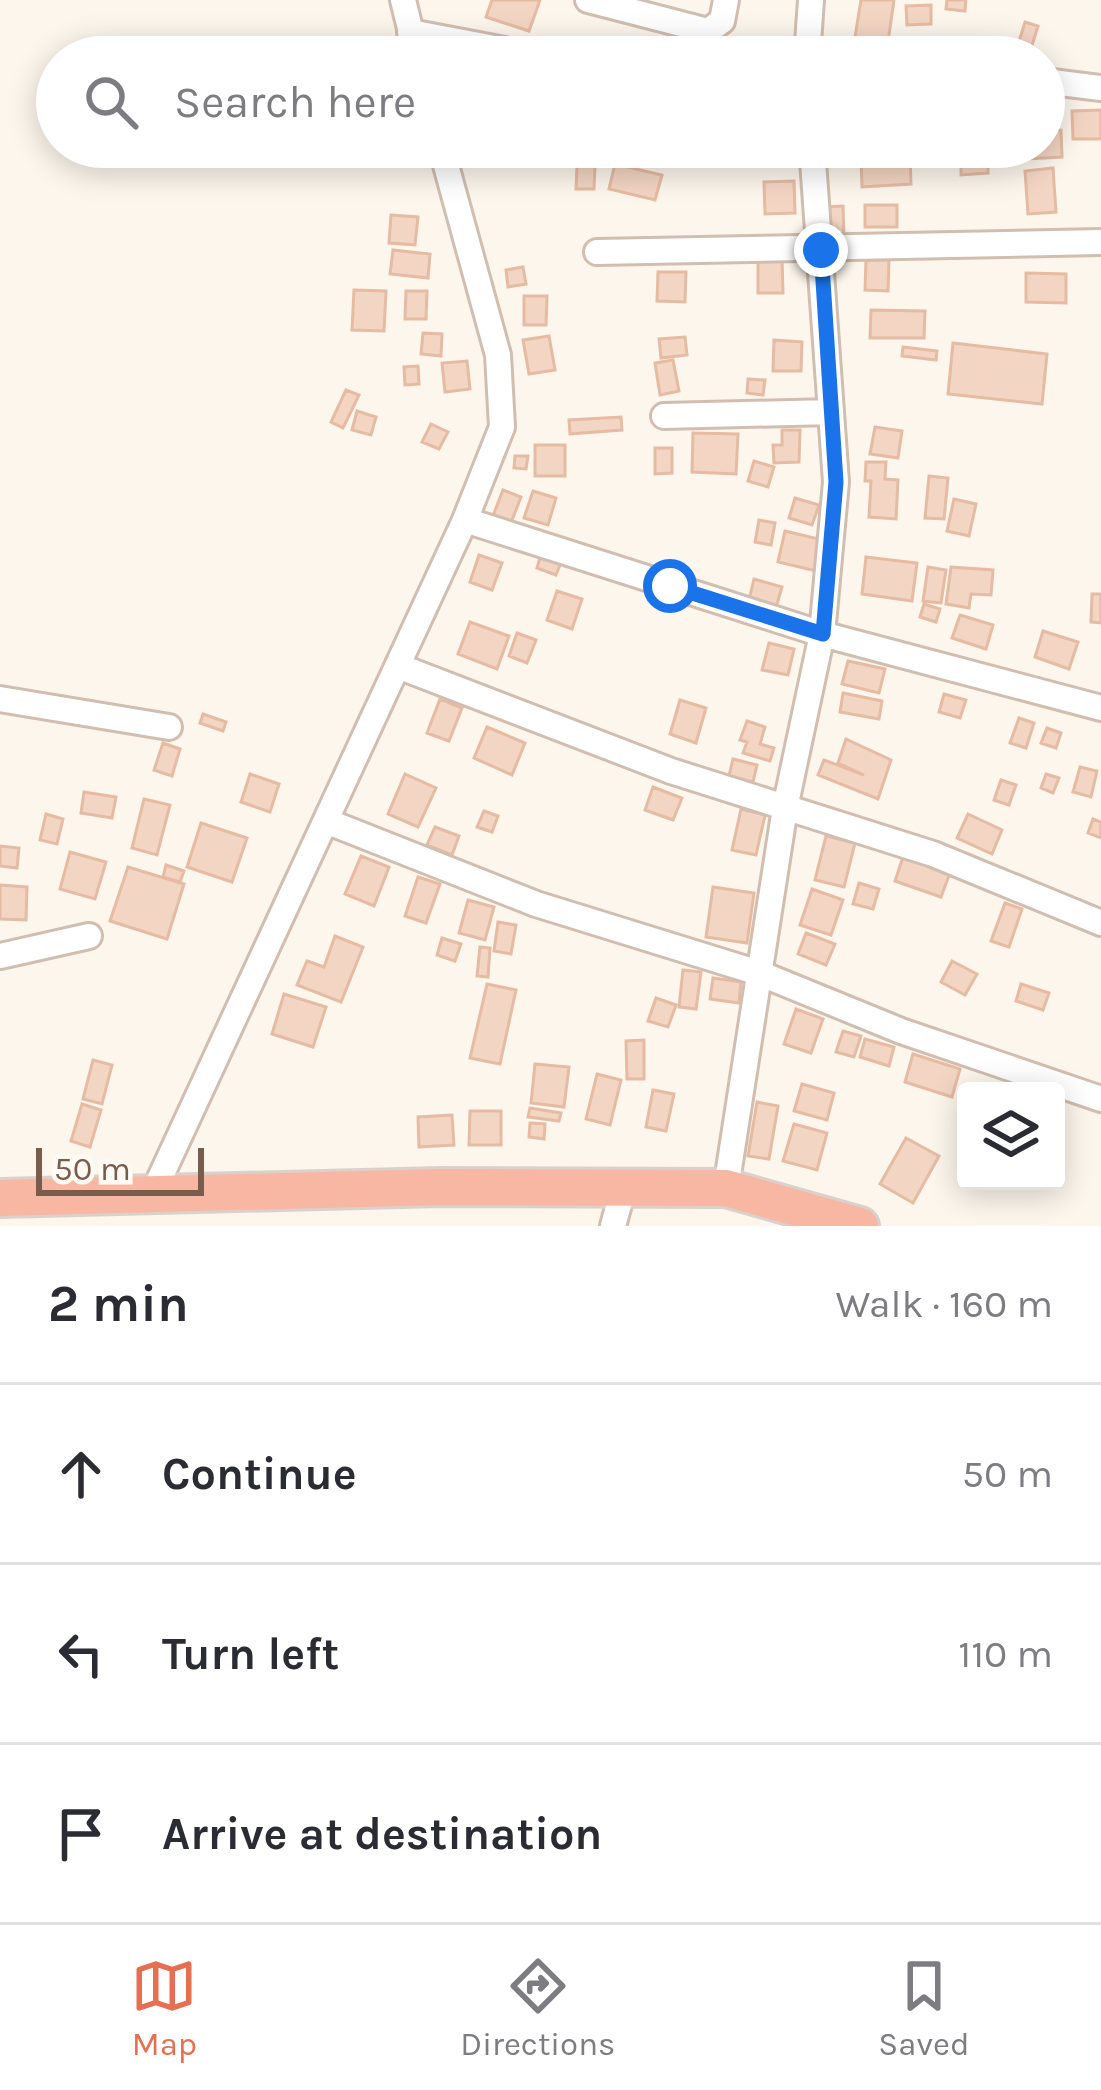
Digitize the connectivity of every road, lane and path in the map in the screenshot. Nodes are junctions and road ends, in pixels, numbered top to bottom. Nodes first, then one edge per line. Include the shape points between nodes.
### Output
1 (403, 0) edge
2 (587, 0) edge
3 (726, 0) edge
4 (811, 0) edge
5 (412, 36) edge
6 (808, 36) edge
7 (1065, 84) edge
8 (1101, 88) edge
9 (448, 168) edge
10 (814, 168) edge
11 (1101, 242) edge
12 (821, 250) junction
13 (597, 252) dead end
14 (831, 412) junction
15 (664, 416) dead end
16 (465, 520) junction
17 (823, 634) junction
18 (398, 666) junction
19 (0, 699) edge
20 (1101, 708) edge
21 (169, 727) dead end
22 (785, 808) junction
23 (326, 820) junction
24 (1101, 923) edge
25 (89, 936) dead end
26 (0, 956) edge
27 (759, 973) junction
28 (1101, 1099) edge
29 (624, 1186) junction
30 (726, 1188) junction
31 (154, 1191) junction
32 (0, 1198) edge
33 (614, 1226) edge
34 (860, 1226) edge

1 - 5 street
2 - 3 street via 708,31 722,21
4 - 6 street
7 - 8 street
9 - 16 street via 498,355 502,427
10 - 12 street
11 - 12 street
12 - 13 street
12 - 14 street
14 - 15 street
14 - 17 street via 836,482
16 - 17 street
16 - 18 street
17 - 20 street
17 - 22 street
18 - 22 street
18 - 23 street
19 - 21 street
22 - 24 street via 933,854
22 - 27 street
23 - 27 street via 536,904
23 - 31 street
25 - 26 street
27 - 28 street
27 - 30 street
29 - 30 highway
29 - 31 highway
29 - 33 street
30 - 34 highway
31 - 32 highway

